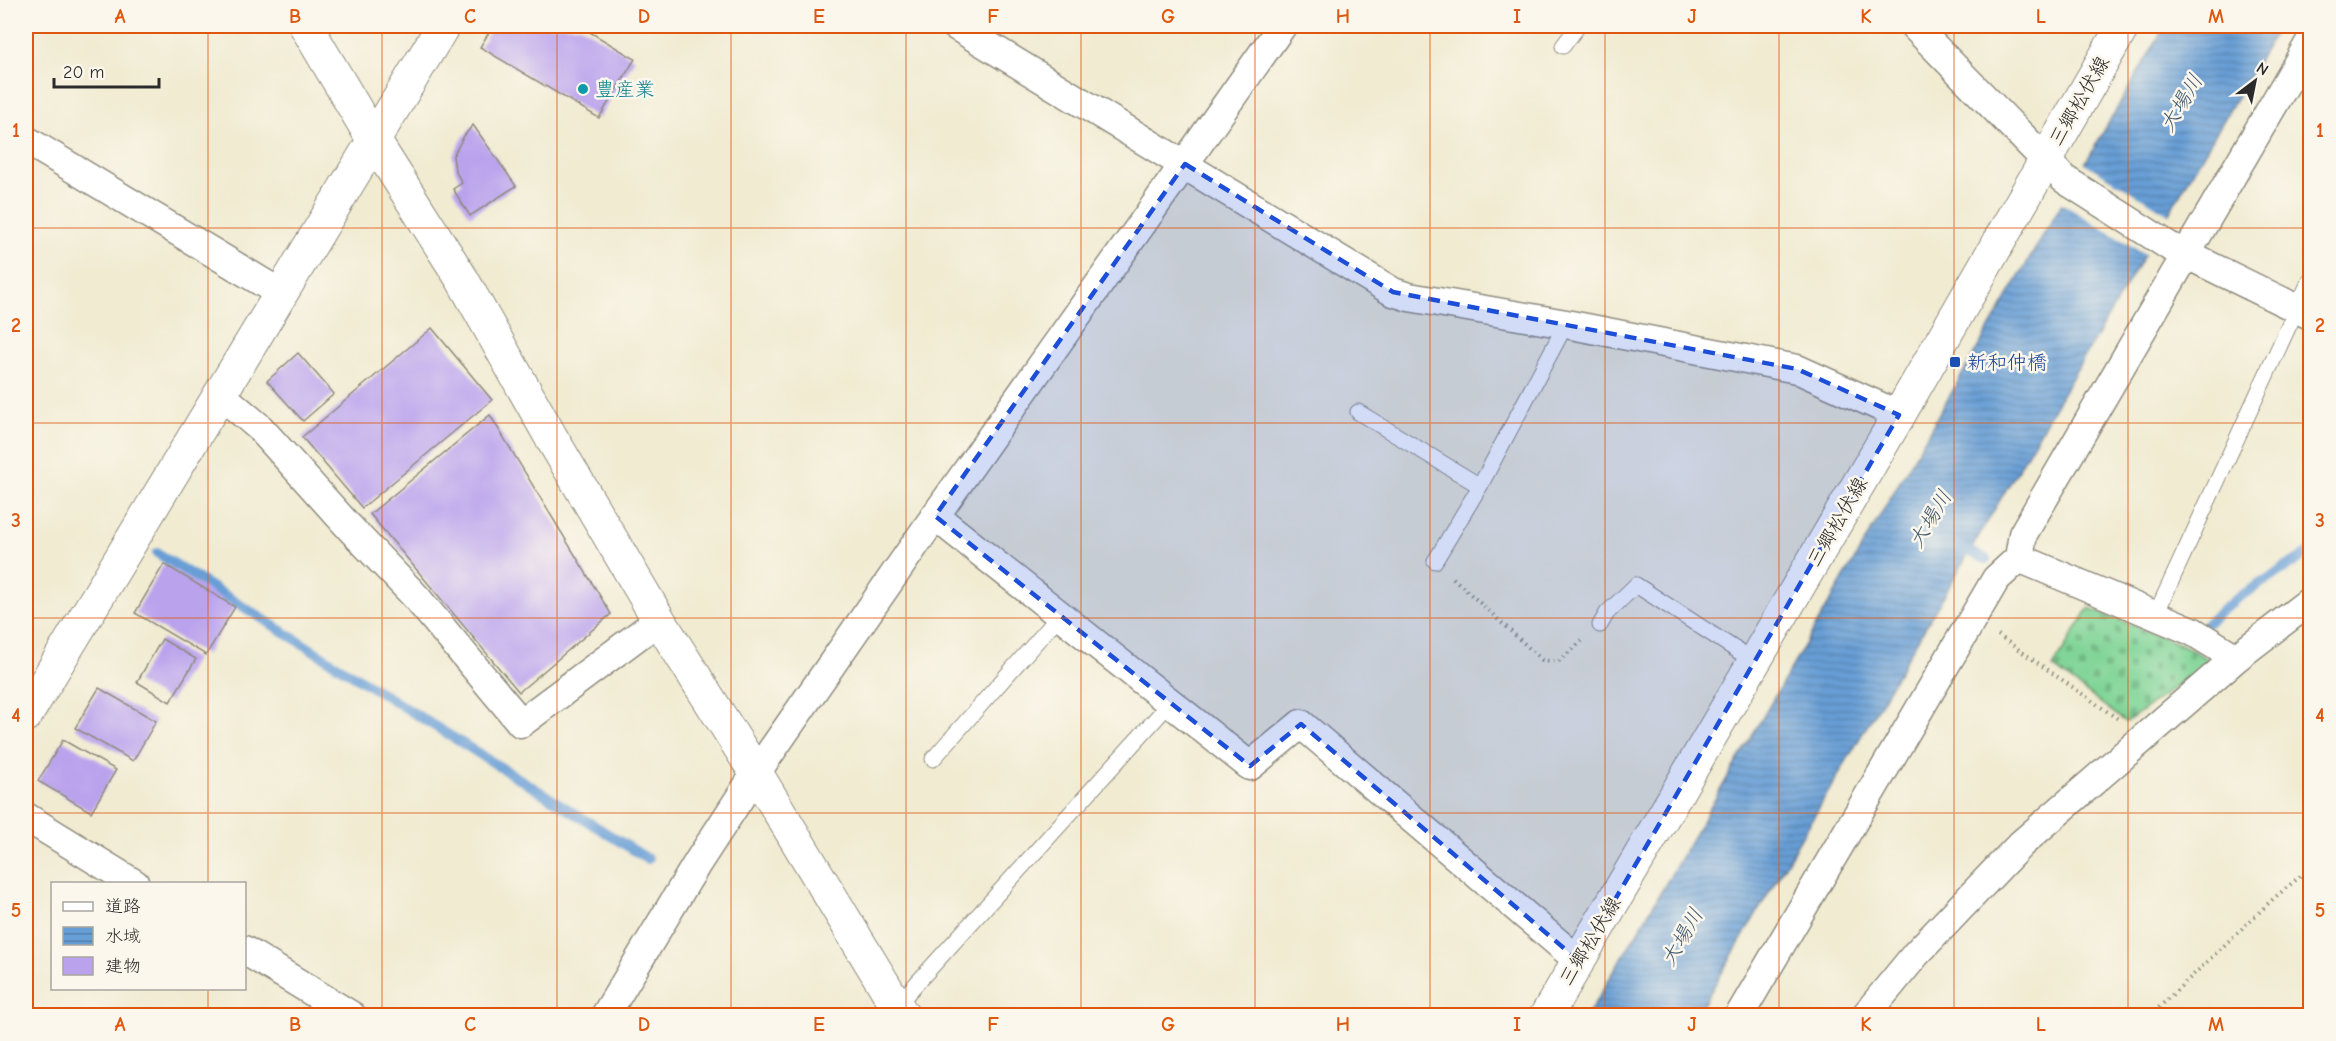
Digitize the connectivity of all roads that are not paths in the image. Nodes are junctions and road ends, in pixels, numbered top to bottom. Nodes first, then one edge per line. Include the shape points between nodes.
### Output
1 (306, 26) edge
2 (443, 26) edge
3 (956, 26) edge
4 (1282, 26) edge
5 (1578, 26) edge
6 (1914, 26) edge
7 (2123, 26) edge
8 (2310, 42) edge
9 (1563, 46) dead end
10 (373, 139) junction
11 (26, 140) edge
12 (1185, 164) junction
13 (2054, 169) junction
14 (2177, 250) junction
15 (2310, 280) edge
16 (280, 293) junction
17 (2303, 312) edge
18 (1566, 324) junction
19 (219, 393) junction
20 (1358, 412) dead end
21 (1899, 415) junction
22 (1480, 486) junction
23 (935, 516) junction
24 (2019, 558) junction
25 (1435, 561) road end
26 (2310, 601) edge
27 (1060, 615) junction
28 (2156, 616) junction
29 (659, 620) junction
30 (1600, 625) road end
31 (2236, 658) junction
32 (1755, 662) junction
33 (1170, 703) junction
34 (26, 715) edge
35 (933, 759) dead end
36 (756, 773) junction
37 (26, 817) edge
38 (132, 882) edge
39 (246, 951) edge
40 (1579, 961) junction
41 (900, 1010) edge
42 (352, 1016) edge
43 (605, 1016) edge
44 (1546, 1016) edge
45 (1739, 1016) edge
46 (1865, 1016) edge

1 - 10 street
2 - 10 street
3 - 12 street
4 - 12 street
5 - 9 lane
6 - 13 street
7 - 13 street, 三郷松伏線
8 - 14 street
10 - 16 street
10 - 29 street via 462,279
11 - 16 street
12 - 18 street via 1393,292
12 - 23 street
13 - 14 street
13 - 21 street, 三郷松伏線
14 - 17 street
14 - 24 street via 2023,534
15 - 17 lane
16 - 19 street
17 - 28 lane
18 - 21 street via 1797,369
18 - 22 lane
19 - 29 street via 260,428 417,597 521,723
19 - 34 street
20 - 22 lane
21 - 32 street, 三郷松伏線
22 - 25 lane
23 - 27 street
23 - 36 street
24 - 28 street
24 - 45 street via 1996,579
26 - 31 street
27 - 33 street
27 - 35 lane
28 - 31 street via 2192,631
29 - 36 street
30 - 32 lane via 1636,585
31 - 46 street via 2021,844 1916,954
32 - 40 street, 三郷松伏線
33 - 40 street via 1250,766 1301,724
33 - 41 lane
36 - 41 street
36 - 43 street
37 - 38 street
39 - 42 street
40 - 44 street, 三郷松伏線

